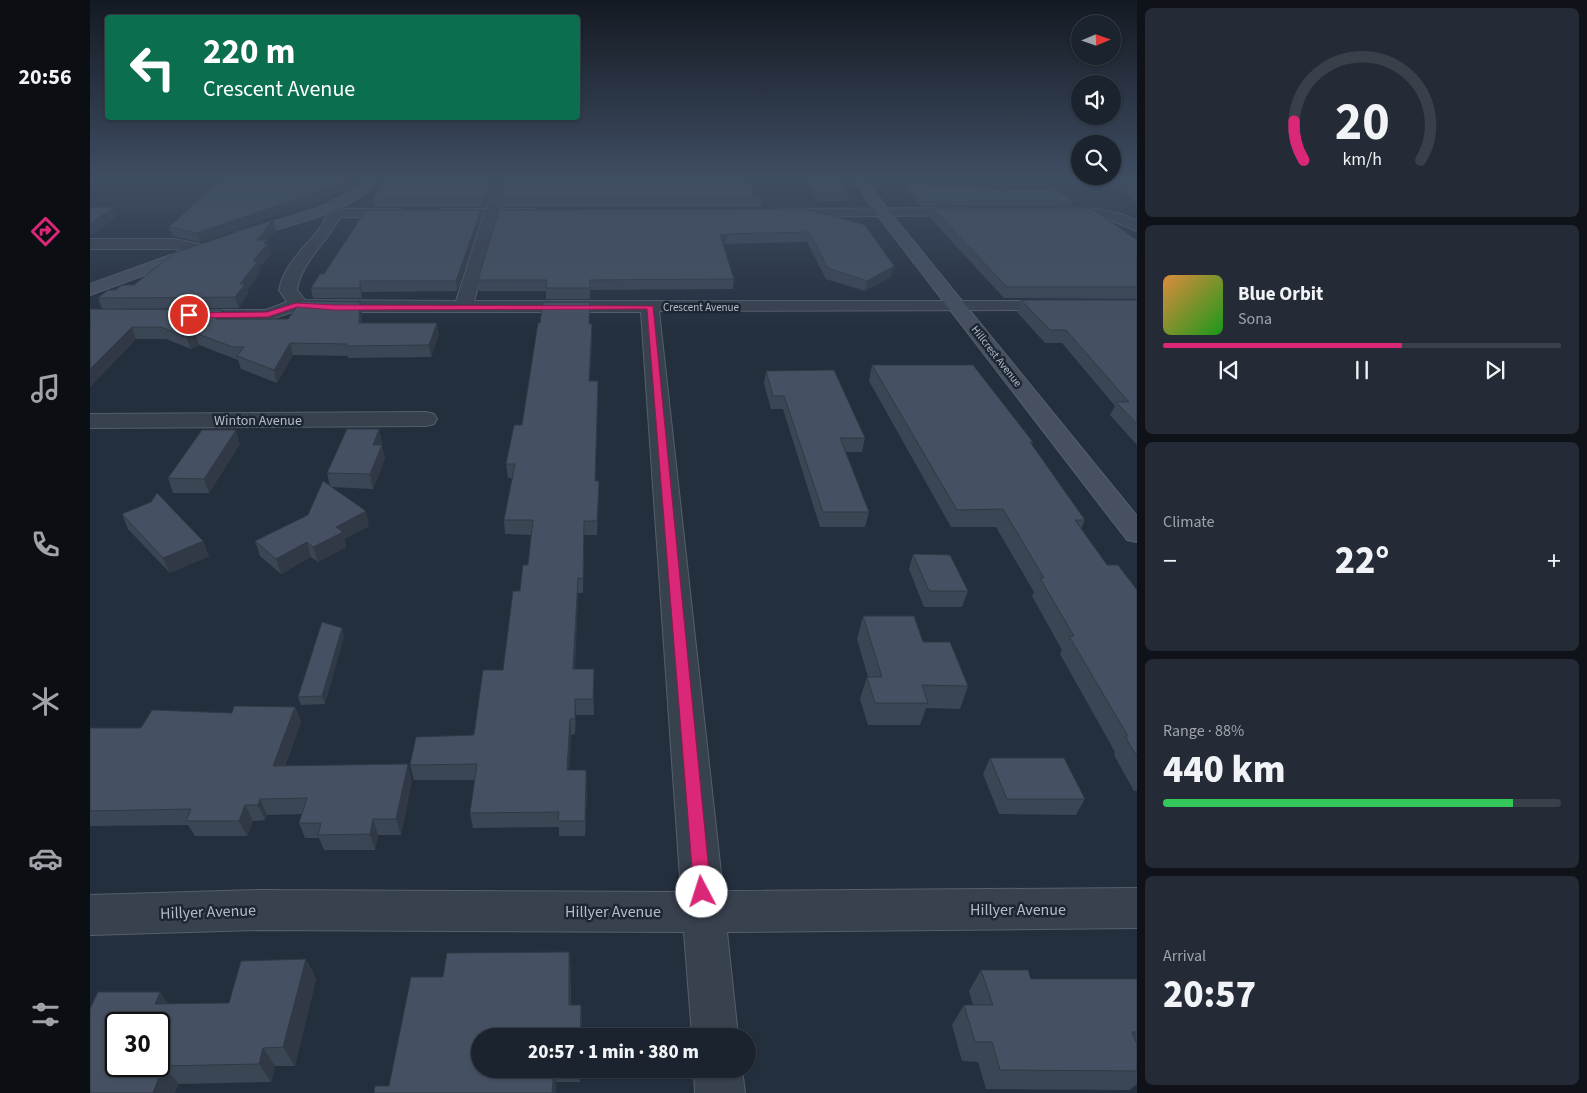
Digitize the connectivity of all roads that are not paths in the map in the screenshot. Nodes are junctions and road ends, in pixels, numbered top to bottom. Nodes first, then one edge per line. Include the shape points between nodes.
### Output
1 (268, 228) edge
2 (322, 228) edge
3 (487, 228) edge
4 (895, 228) edge
5 (90, 244) edge
6 (202, 249) junction
7 (90, 290) edge
8 (296, 305) junction
9 (1077, 305) edge
10 (957, 306) junction
11 (463, 307) junction
12 (650, 307) junction
13 (169, 316) edge
14 (426, 419) dead end
15 (90, 421) edge
16 (1137, 534) edge
17 (1137, 908) edge
18 (704, 912) junction
19 (90, 915) edge
20 (714, 1028) edge
21 (719, 1078) edge
22 (720, 1093) edge

1 - 6 street
2 - 8 street via 292,275 288,290
3 - 11 street
4 - 10 street, Hillcrest Avenue
5 - 6 street via 175,244
6 - 7 street
8 - 11 street, Crescent Avenue
8 - 13 street via 268,314
9 - 10 street, Crescent Avenue
10 - 12 street, Crescent Avenue
10 - 16 street, Hillcrest Avenue
11 - 12 street, Crescent Avenue
12 - 18 street
14 - 15 street, Winton Avenue
17 - 18 street, Hillyer Avenue
18 - 19 street, Hillyer Avenue via 259,910
18 - 20 street
21 - 22 street

